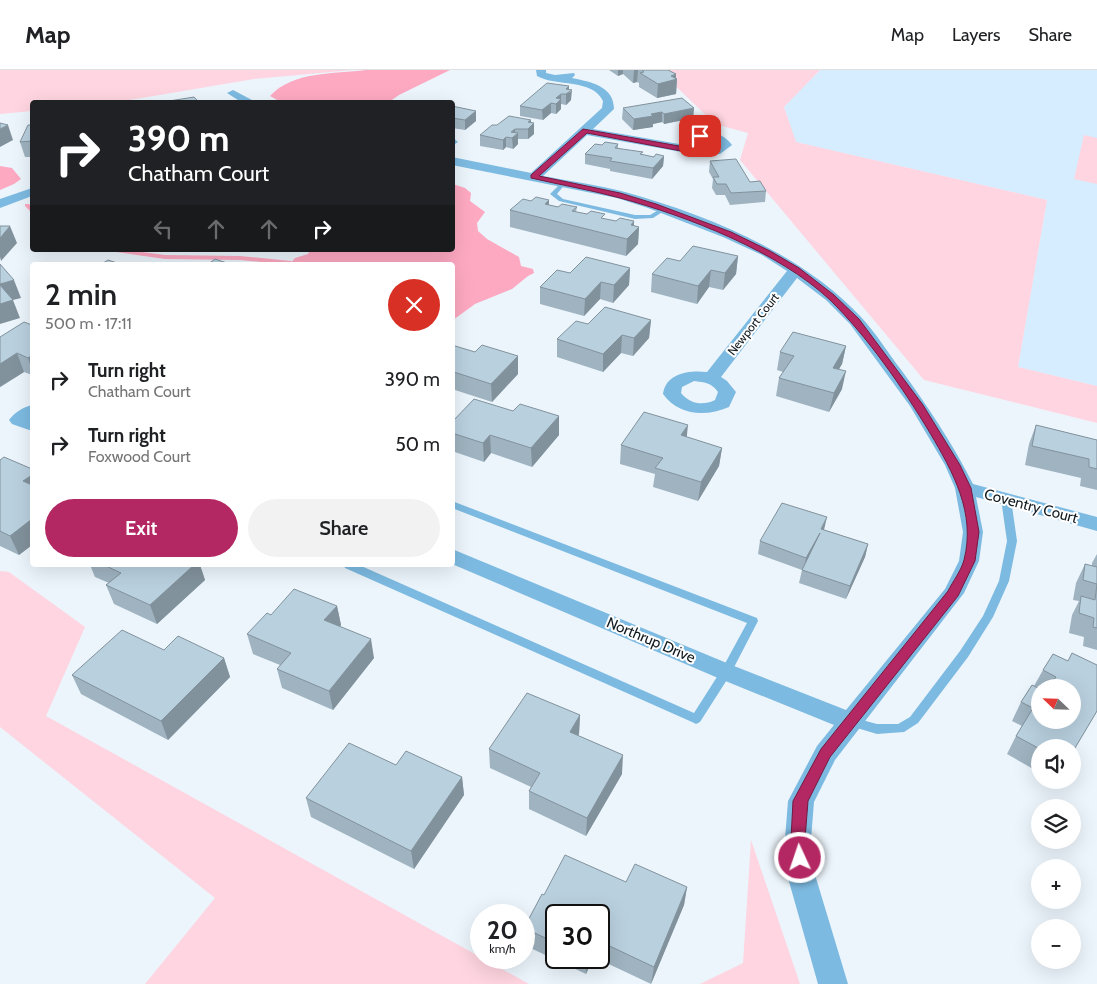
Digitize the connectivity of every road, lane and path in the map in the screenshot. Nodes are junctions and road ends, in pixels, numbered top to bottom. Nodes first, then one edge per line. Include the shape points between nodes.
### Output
1 (541, 70) edge
2 (571, 70) edge
3 (557, 78) junction
4 (233, 93) dead end
5 (245, 100) edge
6 (585, 131) junction
7 (681, 148) dead end
8 (455, 162) edge
9 (534, 177) junction
10 (30, 193) edge
11 (0, 204) edge
12 (796, 270) junction
13 (711, 378) dead end
14 (30, 411) edge
15 (30, 425) edge
16 (965, 488) junction
17 (1006, 499) junction
18 (455, 505) edge
19 (1097, 524) edge
20 (455, 557) edge
21 (353, 567) edge
22 (726, 672) junction
23 (851, 722) junction
24 (833, 984) edge

1 - 3 street via 543,76
2 - 3 street via 570,75
3 - 6 street via 599,88 608,94 608,109
4 - 5 street
6 - 7 street
6 - 9 street
8 - 9 street
9 - 12 street via 620,195 664,209 767,252
10 - 11 street
12 - 13 street, Newport Court
12 - 16 street via 856,321 918,405
14 - 15 street via 18,420
16 - 17 street, Coventry Court
16 - 23 street via 973,532 969,561 953,593
17 - 19 street, Coventry Court
17 - 23 lane via 1012,542 1004,581 988,617 964,654 914,720 900,729 877,729
18 - 22 lane via 753,621
20 - 22 street, Northrup Drive
21 - 22 lane via 696,719
22 - 23 street, Northrup Drive
23 - 24 street via 826,753 801,801 799,829 802,878

